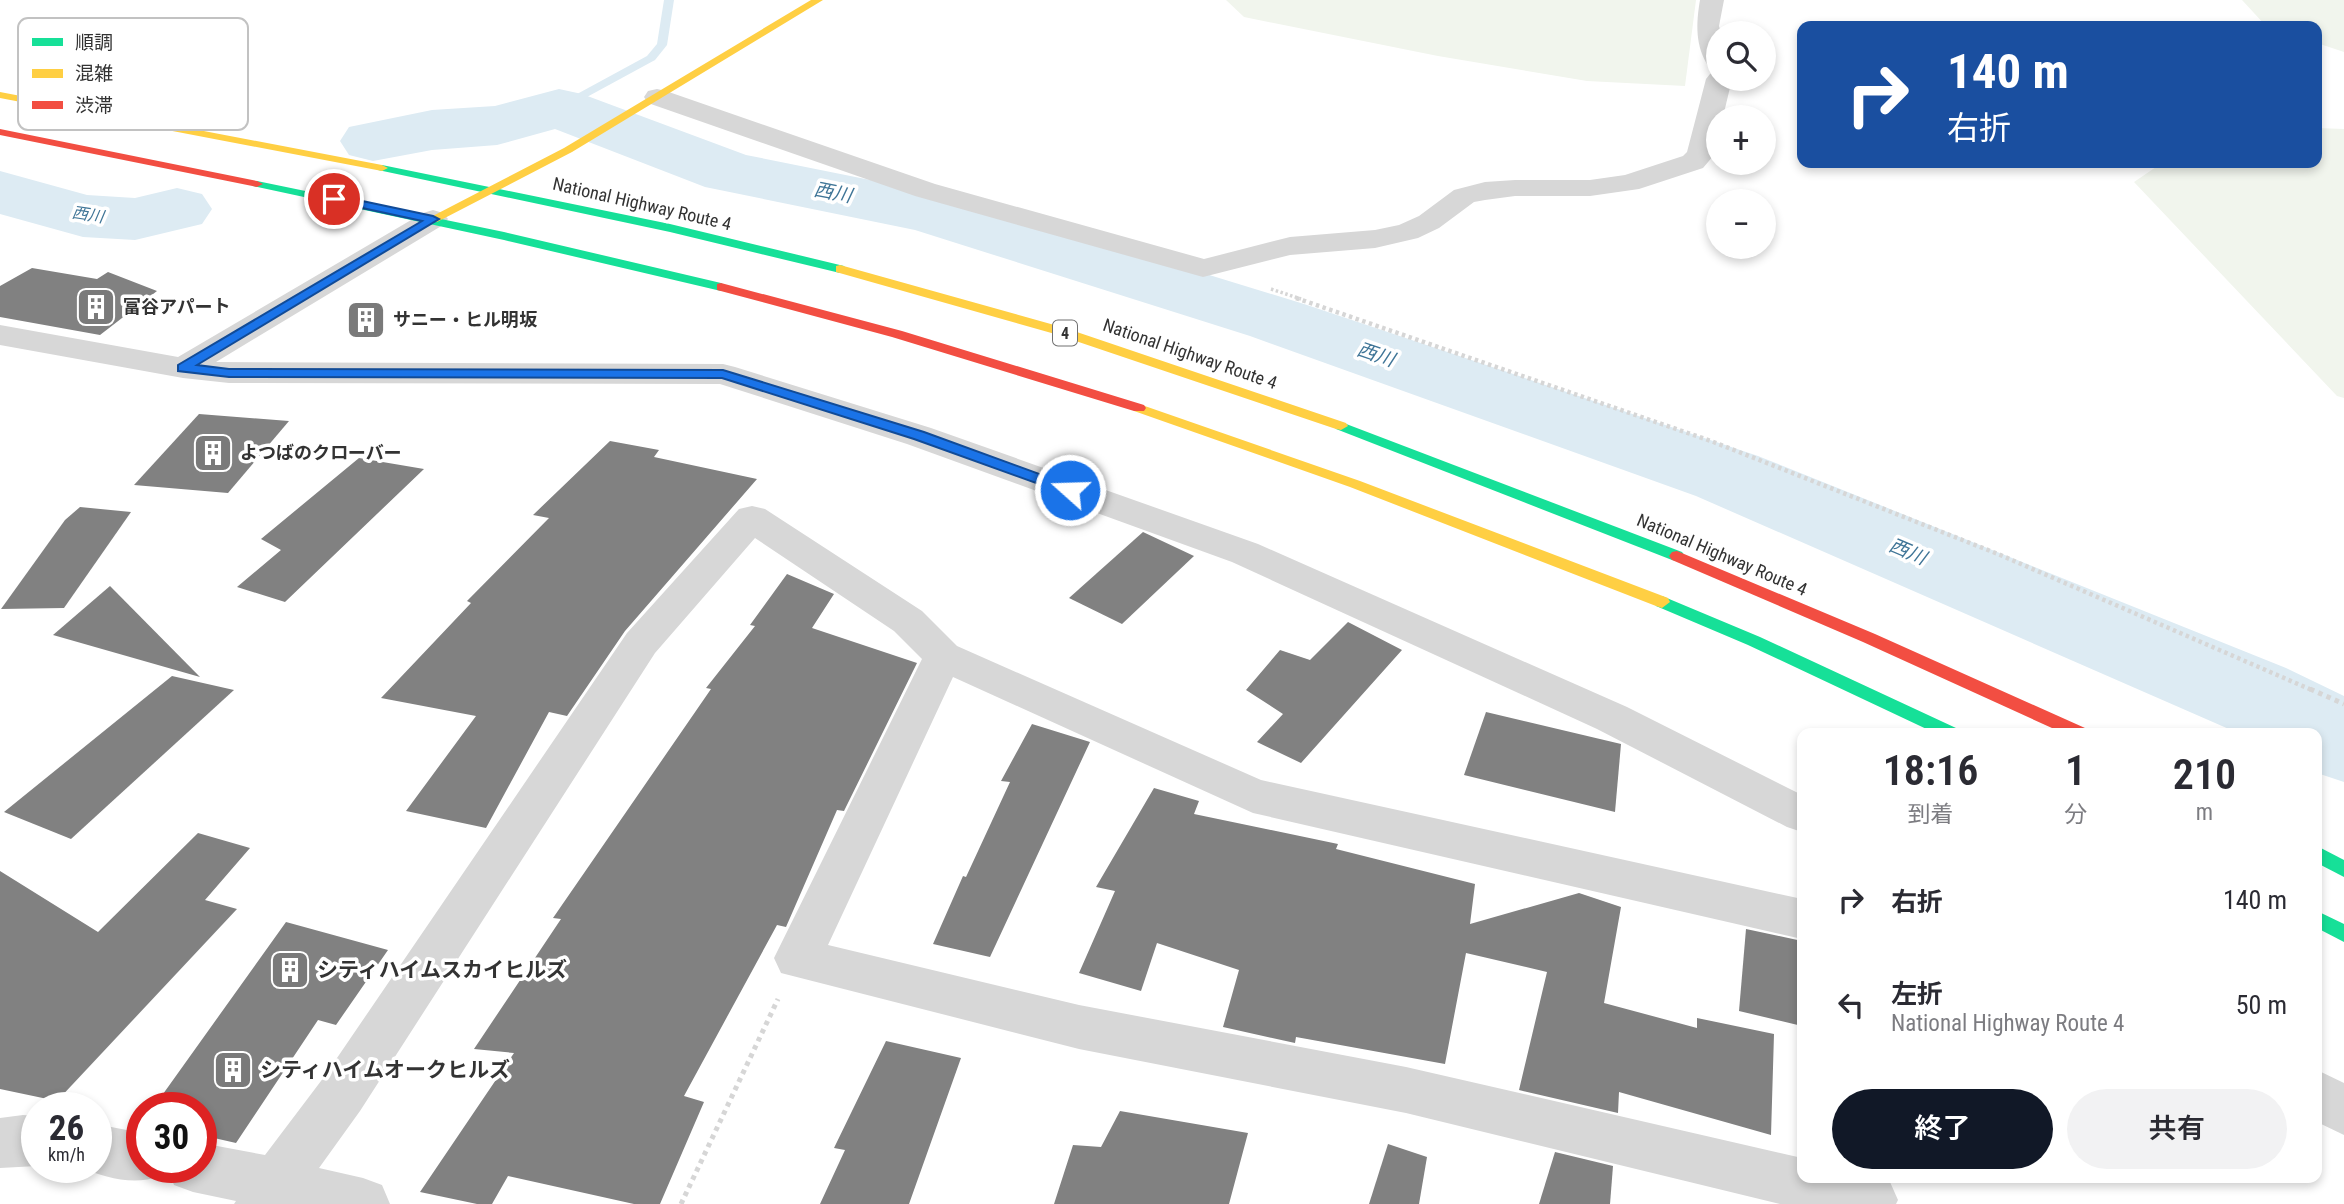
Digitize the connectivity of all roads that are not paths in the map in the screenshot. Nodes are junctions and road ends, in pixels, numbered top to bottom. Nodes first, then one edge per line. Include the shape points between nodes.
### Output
1 (818, 0) edge
2 (1712, 0) edge
3 (1708, 21) edge
4 (1716, 91) edge
5 (0, 95) edge
6 (657, 97) junction
7 (18, 98) edge
8 (181, 130) edge
9 (0, 132) edge
10 (490, 190) junction
11 (433, 219) junction
12 (0, 335) edge
13 (183, 368) junction
14 (943, 656) junction
15 (1939, 728) edge
16 (2068, 728) edge
17 (1797, 812) edge
18 (2322, 857) edge
19 (2344, 869) edge
20 (1797, 918) edge
21 (2322, 922) edge
22 (2344, 934) edge
23 (2322, 1097) edge
24 (2344, 1111) edge
25 (21, 1140) edge
26 (0, 1143) edge
27 (217, 1175) edge
28 (1797, 1177) edge
29 (1822, 1183) edge
30 (268, 1193) edge
31 (1871, 1194) edge
32 (363, 1204) edge

1 - 6 main road
2 - 3 street
4 - 6 street via 1700,155 1660,174 1590,188 1485,191 1464,196 1408,232 1290,246 1203,268 925,190
5 - 7 main road, National Highway Route 4 / 4
6 - 10 main road
8 - 10 main road, National Highway Route 4 / 4
9 - 11 main road
10 - 11 main road
10 - 16 main road, National Highway Route 4 / 4 via 891,282 1106,345 1301,411 1537,498
11 - 13 street
11 - 15 main road via 804,308 1202,429 1410,503 1725,628
12 - 13 street
13 - 17 street via 229,373 723,374 919,436 1245,553 1612,718
14 - 20 street via 1253,796
14 - 28 street via 798,958 1079,1027 1406,1090
14 - 30 street via 908,621 752,518 641,643 342,1094
18 - 19 main road
21 - 22 main road
23 - 24 street
25 - 26 street
27 - 30 street
29 - 31 street
30 - 32 street

